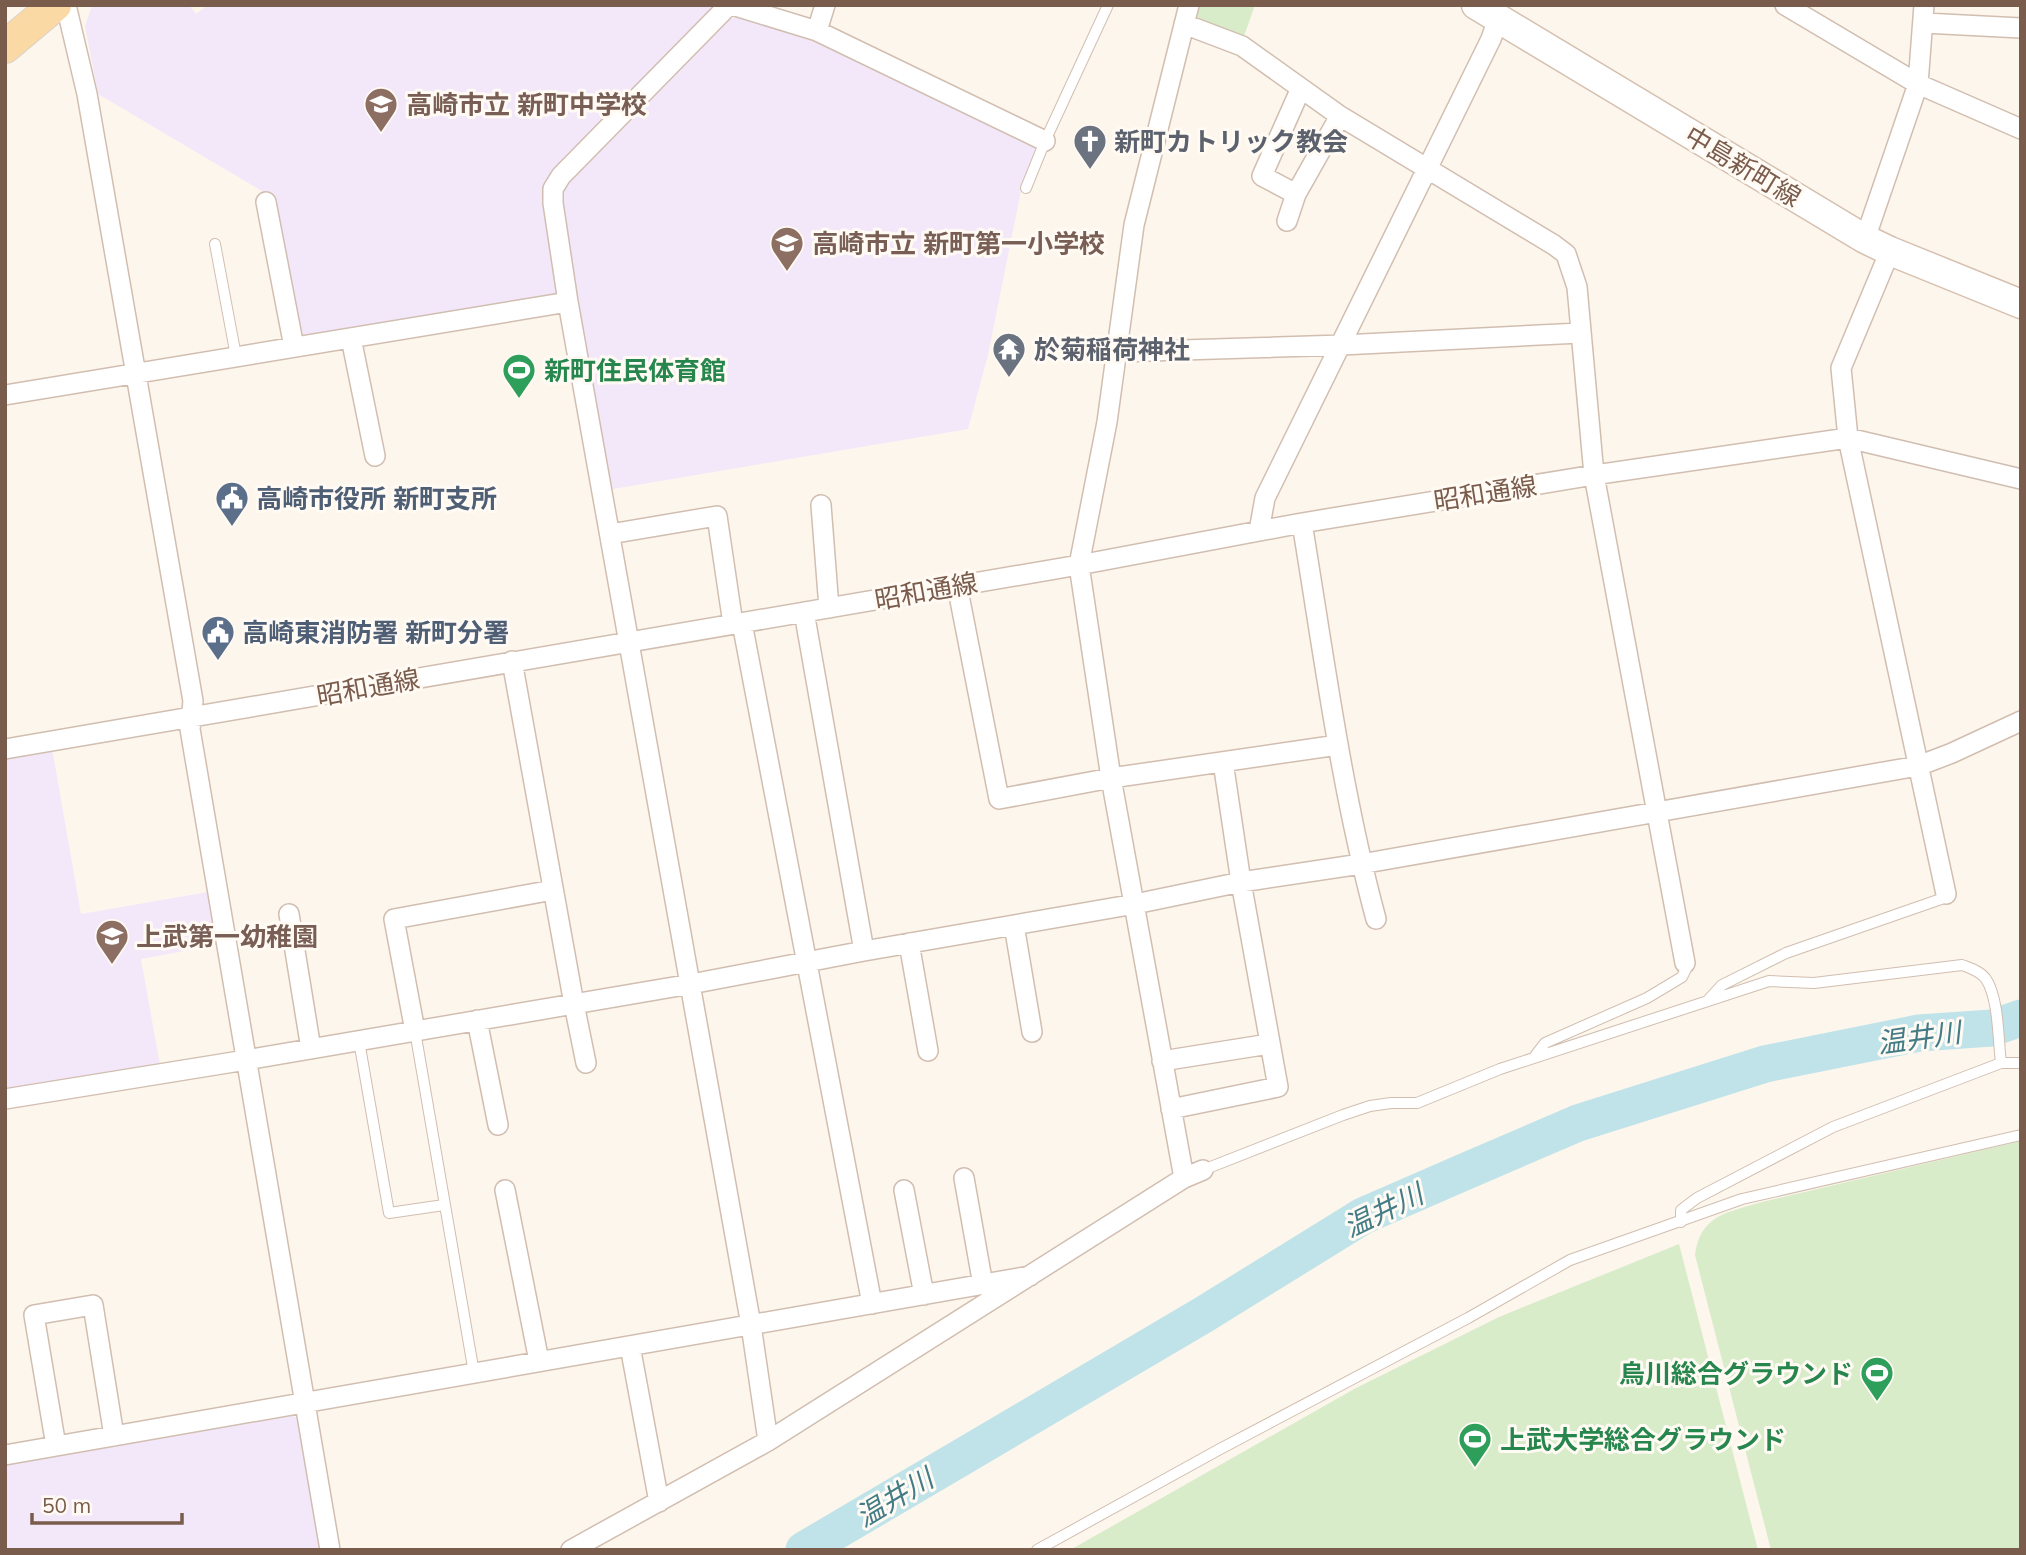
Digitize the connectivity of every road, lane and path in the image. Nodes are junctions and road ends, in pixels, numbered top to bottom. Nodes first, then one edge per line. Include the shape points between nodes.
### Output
1 (55, 5) edge
2 (66, 5) edge
3 (731, 5) edge
4 (825, 5) edge
5 (1108, 5) edge
6 (1785, 5) edge
7 (1492, 10) edge
8 (1186, 14) edge
9 (1924, 14) edge
10 (2021, 27) edge
11 (817, 31) junction
12 (5, 47) edge
13 (1918, 84) junction
14 (1301, 88) junction
15 (1340, 116) junction
16 (2021, 129) edge
17 (1045, 141) junction
18 (1427, 169) junction
19 (1026, 188) dead end
20 (1296, 194) junction
21 (267, 202) dead end
22 (1287, 222) dead end
23 (1865, 239) junction
24 (215, 244) dead end
25 (1890, 251) junction
26 (568, 302) junction
27 (2021, 304) edge
28 (1580, 333) junction
29 (351, 338) junction
30 (1342, 345) junction
31 (294, 347) junction
32 (1118, 352) junction
33 (236, 356) junction
34 (136, 373) junction
35 (5, 395) edge
36 (1848, 438) junction
37 (375, 456) dead end
38 (1594, 475) junction
39 (2021, 479) edge
40 (821, 505) dead end
41 (1302, 523) junction
42 (1259, 531) junction
43 (610, 534) junction
44 (1079, 565) junction
45 (957, 585) junction
46 (829, 608) junction
47 (804, 612) junction
48 (738, 624) junction
49 (629, 641) junction
50 (512, 661) junction
51 (193, 717) junction
52 (2021, 722) edge
53 (1338, 745) junction
54 (5, 749) edge
55 (1223, 762) junction
56 (1918, 766) junction
57 (1111, 778) junction
58 (1658, 812) junction
59 (1361, 864) junction
60 (1241, 882) junction
61 (553, 890) junction
62 (1946, 894) joint
63 (1135, 904) junction
64 (289, 914) dead end
65 (1376, 919) dead end
66 (1014, 925) junction
67 (909, 943) junction
68 (864, 951) junction
69 (807, 961) junction
70 (1685, 963) joint
71 (691, 984) junction
72 (1708, 999) junction
73 (574, 1004) junction
74 (477, 1020) junction
75 (415, 1031) junction
76 (1032, 1032) dead end
77 (359, 1041) junction
78 (1269, 1044) junction
79 (311, 1049) junction
80 (928, 1051) dead end
81 (1535, 1057) junction
82 (2001, 1059) junction
83 (246, 1060) junction
84 (1162, 1061) junction
85 (586, 1063) dead end
86 (2021, 1063) edge
87 (5, 1099) edge
88 (1171, 1109) junction
89 (498, 1125) dead end
90 (2021, 1135) edge
91 (1203, 1170) joint
92 (964, 1178) dead end
93 (1184, 1178) junction
94 (505, 1190) dead end
95 (904, 1190) dead end
96 (444, 1205) junction
97 (1681, 1222) junction
98 (1030, 1276) junction
99 (983, 1285) junction
100 (924, 1295) junction
101 (872, 1304) junction
102 (751, 1325) junction
103 (630, 1346) junction
104 (539, 1361) junction
105 (474, 1373) junction
106 (304, 1403) junction
107 (114, 1436) junction
108 (768, 1441) junction
109 (56, 1446) junction
110 (5, 1455) edge
111 (659, 1502) junction
112 (330, 1550) edge
113 (571, 1550) edge
114 (1037, 1550) edge

1 - 12 main road
2 - 34 street via 87,94
3 - 11 street
3 - 26 street via 561,176 552,203
4 - 11 street
5 - 17 lane
6 - 13 street
7 - 18 street via 1491,39
7 - 23 main road, 中島新町線
8 - 14 street
8 - 32 street via 1134,225
9 - 10 street
9 - 13 street
11 - 17 street
13 - 16 street
13 - 23 street
14 - 15 street
14 - 20 street via 1262,176
15 - 18 street
15 - 20 street
17 - 19 lane
18 - 28 street via 1566,254 1577,287
18 - 30 street
20 - 22 street
21 - 31 street
23 - 25 main road, 中島新町線
24 - 33 lane
25 - 27 main road, 中島新町線
25 - 36 street via 1841,368
26 - 29 street
26 - 43 street
28 - 30 street
28 - 38 street
29 - 31 street
29 - 37 street
30 - 32 street
30 - 42 street via 1265,498
31 - 33 street
32 - 44 street
33 - 34 street
34 - 35 street
34 - 51 street
36 - 38 street, 昭和通線
36 - 39 street
36 - 56 street
38 - 41 street, 昭和通線
38 - 58 street
40 - 46 street
41 - 42 street, 昭和通線
41 - 53 street
42 - 44 street, 昭和通線
43 - 48 street via 717,516
43 - 49 street
44 - 45 street, 昭和通線
44 - 57 street
45 - 46 street, 昭和通線
45 - 57 street via 999,799
46 - 47 street, 昭和通線
47 - 48 street, 昭和通線
47 - 68 street
48 - 49 street, 昭和通線
48 - 69 street
49 - 50 street, 昭和通線
49 - 71 street
50 - 51 street, 昭和通線
50 - 61 street
51 - 54 street, 昭和通線
51 - 83 street via 190,729
52 - 56 street
53 - 55 street
53 - 59 street
55 - 57 street
55 - 60 street
56 - 58 street
56 - 62 street
57 - 63 street
58 - 59 street
58 - 70 street
59 - 60 street
59 - 65 street
60 - 63 street
60 - 78 street
61 - 73 street
61 - 75 street via 394,919
62 - 72 lane via 1786,953 1722,985
63 - 66 street
63 - 84 street
64 - 79 street
66 - 67 street
66 - 76 street
67 - 68 street
67 - 80 street
68 - 69 street
69 - 71 street
69 - 101 street
70 - 81 lane via 1682,977 1647,998 1545,1042
71 - 73 street
71 - 102 street
72 - 81 lane
72 - 82 lane via 1769,981 1814,983 1962,965 1985,979 1993,999
73 - 74 street
73 - 85 street
74 - 75 street
74 - 89 street
75 - 77 street
75 - 96 lane
77 - 79 street
77 - 96 lane via 389,1213
78 - 84 street
78 - 88 street via 1278,1087
79 - 83 street
81 - 91 lane via 1417,1103 1370,1106
82 - 86 lane
82 - 97 lane via 1833,1127 1696,1198 1681,1210
83 - 87 street
83 - 106 street
84 - 88 street
88 - 93 street
90 - 97 lane via 1742,1199
91 - 93 street
92 - 99 street
93 - 98 street
94 - 104 street
95 - 100 street
96 - 105 lane
97 - 114 lane via 1570,1260
98 - 99 street
98 - 108 street
99 - 100 street
100 - 101 street
101 - 102 street
102 - 103 street
102 - 108 street
103 - 104 street
103 - 111 street
104 - 105 street
105 - 106 street
106 - 107 street
106 - 112 street
107 - 109 street
107 - 109 street via 93,1305 34,1315
108 - 111 street
109 - 110 street
111 - 113 street

